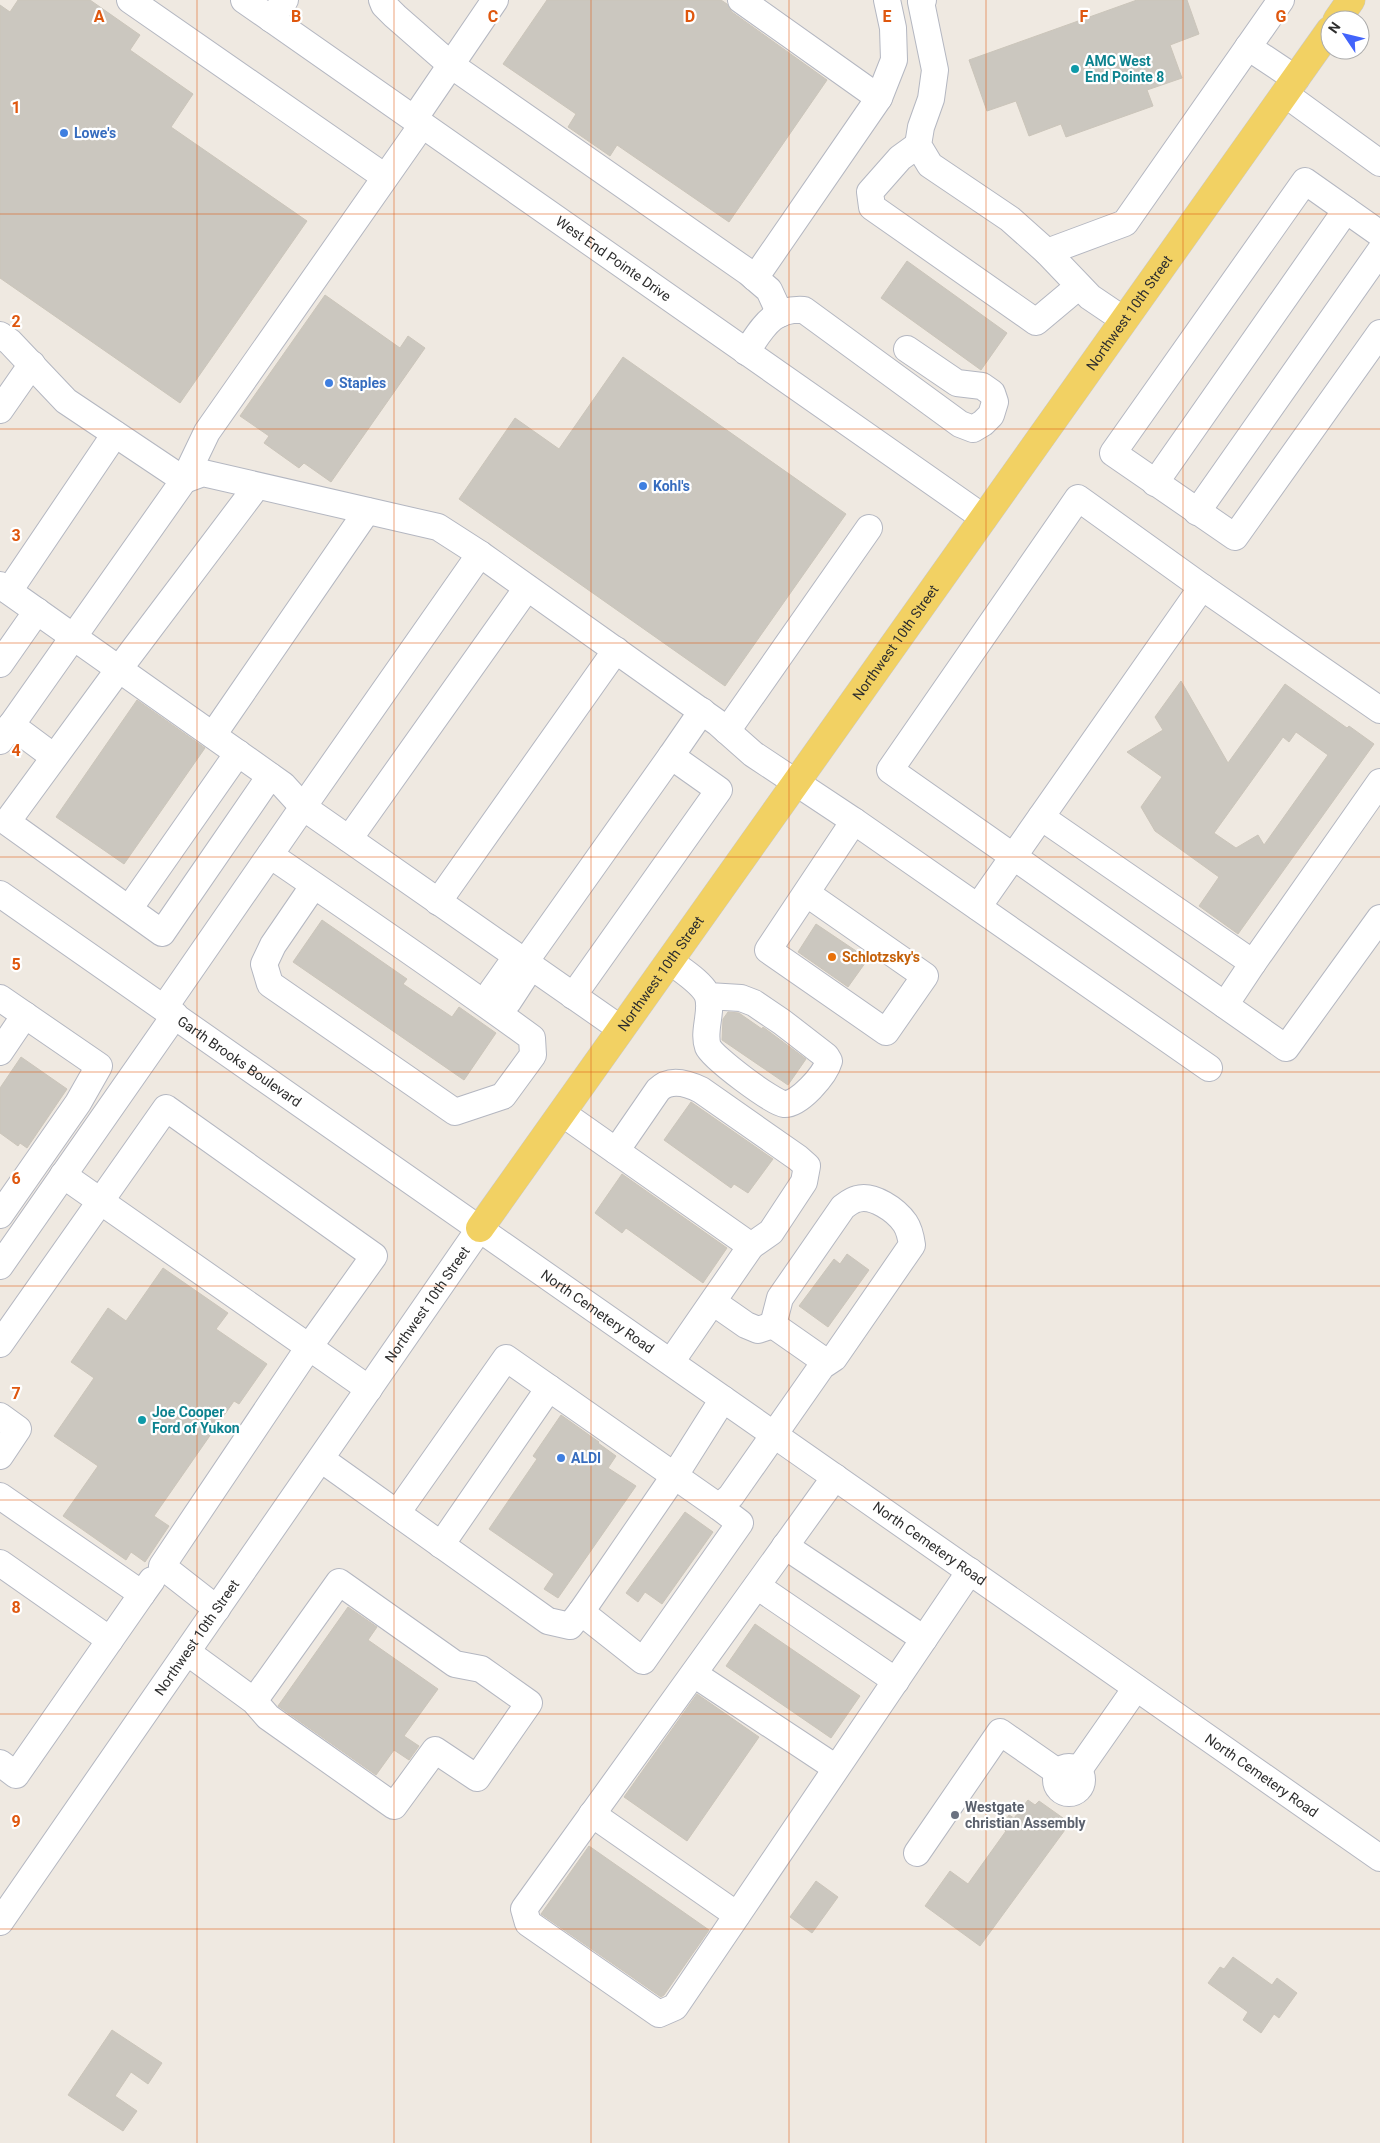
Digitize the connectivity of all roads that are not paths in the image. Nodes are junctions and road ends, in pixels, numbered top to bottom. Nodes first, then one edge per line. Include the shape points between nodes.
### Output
1 (130, 0) edge
2 (244, 0) edge
3 (382, 0) edge
4 (495, 0) edge
5 (742, 0) edge
6 (887, 0) edge
7 (923, 0) edge
8 (1281, 0) edge
9 (278, 10) edge
10 (1320, 44) edge
11 (1248, 47) junction
12 (451, 65) junction
13 (1290, 86) junction
14 (879, 98) junction
15 (418, 122) junction
16 (918, 144) junction
17 (1380, 163) edge
18 (385, 177) junction
19 (1346, 210) junction
20 (1380, 234) edge
21 (1380, 251) edge
22 (1047, 252) junction
23 (755, 278) junction
24 (1080, 286) junction
25 (780, 314) junction
26 (1124, 320) junction
27 (1380, 333) edge
28 (0, 335) edge
29 (907, 349) dead end
30 (746, 352) junction
31 (32, 364) junction
32 (0, 410) edge
33 (115, 434) junction
34 (184, 480) junction
35 (1155, 482) junction
36 (257, 486) junction
37 (367, 510) junction
38 (1198, 512) junction
39 (984, 518) junction
40 (868, 528) dead end
41 (480, 554) junction
42 (1202, 587) junction
43 (4, 588) edge
44 (527, 588) junction
45 (37, 611) junction
46 (74, 637) junction
47 (616, 650) junction
48 (3, 654) edge
49 (119, 669) junction
50 (1380, 710) edge
51 (702, 711) junction
52 (727, 731) junction
53 (6, 733) edge
54 (213, 735) junction
55 (238, 753) junction
56 (671, 756) junction
57 (54, 757) junction
58 (270, 776) junction
59 (797, 782) junction
60 (1380, 782) edge
61 (303, 807) junction
62 (1041, 816) junction
63 (854, 821) junction
64 (349, 839) junction
65 (270, 855) junction
66 (1013, 857) junction
67 (314, 885) junction
68 (806, 893) junction
69 (0, 894) edge
70 (438, 902) junction
71 (978, 907) junction
72 (129, 909) junction
73 (1380, 918) edge
74 (670, 961) junction
75 (525, 962) junction
76 (1253, 963) junction
77 (573, 996) junction
78 (708, 996) junction
79 (0, 998) edge
80 (1225, 1005) junction
81 (490, 1007) junction
82 (169, 1011) junction
83 (25, 1016) junction
84 (621, 1029) junction
85 (0, 1052) edge
86 (1209, 1068) dead end
87 (78, 1103) junction
88 (562, 1113) junction
89 (102, 1119) junction
90 (616, 1151) junction
91 (63, 1175) junction
92 (8, 1188) edge
93 (101, 1202) junction
94 (38, 1211) junction
95 (0, 1215) edge
96 (480, 1228) junction
97 (751, 1246) junction
98 (0, 1266) edge
99 (713, 1302) junction
100 (773, 1325) junction
101 (0, 1344) edge
102 (309, 1347) junction
103 (671, 1362) junction
104 (826, 1362) junction
105 (549, 1388) junction
106 (369, 1389) junction
107 (723, 1398) junction
108 (0, 1416) edge
109 (774, 1434) junction
110 (0, 1456) edge
111 (320, 1459) junction
112 (674, 1475) junction
113 (835, 1476) junction
114 (0, 1496) edge
115 (719, 1508) junction
116 (397, 1513) junction
117 (441, 1545) junction
118 (785, 1546) junction
119 (0, 1563) edge
120 (162, 1566) junction
121 (970, 1571) junction
122 (757, 1586) junction
123 (142, 1594) junction
124 (217, 1608) junction
125 (581, 1612) junction
126 (924, 1639) junction
127 (110, 1640) junction
128 (187, 1652) junction
129 (694, 1674) junction
130 (896, 1681) junction
131 (1136, 1688) junction
132 (254, 1701) junction
133 (0, 1763) edge
134 (836, 1768) junction
135 (592, 1814) junction
136 (917, 1853) dead end
137 (1380, 1858) edge
138 (738, 1915) junction
139 (0, 1922) edge

1 - 18 street
2 - 9 street, West End Pointe Drive
3 - 12 street via 395,16
4 - 12 street
5 - 14 street
6 - 14 street via 893,28 894,60
7 - 16 street via 936,70
8 - 11 street
9 - 15 street, West End Pointe Drive
10 - 13 main road, Northwest 10th Street
11 - 13 street
11 - 22 street via 1125,223
12 - 15 street
12 - 23 street
13 - 17 street
13 - 26 main road, Northwest 10th Street
14 - 23 street
15 - 18 street
15 - 30 street, West End Pointe Drive
16 - 22 street via 930,165 1010,219
16 - 24 street via 900,158 870,192 872,207 1036,322
18 - 34 street via 207,432
19 - 20 street
19 - 35 street
19 - 35 street via 1305,181 1113,454
21 - 38 street
22 - 24 street
23 - 25 street via 769,290
24 - 26 street via 1090,297
25 - 29 street via 790,309 804,310 960,424 973,429 991,415 996,402 992,393 982,386 957,383
25 - 30 street via 772,317
26 - 39 main road, Northwest 10th Street
27 - 38 street via 1235,537
28 - 31 street
30 - 39 street, West End Pointe Drive
31 - 32 street
31 - 33 street via 66,401
33 - 34 street
33 - 43 street
34 - 36 street via 203,473
34 - 46 street
35 - 38 street
36 - 37 street
36 - 49 street
37 - 41 street via 438,527
37 - 54 street
39 - 59 main road, Northwest 10th Street
40 - 52 street
41 - 44 street
41 - 61 street
42 - 50 street
42 - 62 street
42 - 66 street via 1078,498 890,770
43 - 45 street
44 - 47 street
44 - 64 street
45 - 46 street
45 - 48 street
46 - 49 street
46 - 53 street
47 - 51 street
47 - 70 street
49 - 54 street
49 - 57 street
51 - 52 street
51 - 56 street
52 - 59 street via 753,754
53 - 57 street
54 - 55 street
55 - 58 street
55 - 72 street
56 - 75 street
56 - 77 street via 719,790
57 - 72 street via 7,822
58 - 61 street
58 - 72 street via 162,933
59 - 63 street
59 - 74 main road, Northwest 10th Street
60 - 76 street
61 - 64 street
61 - 65 street
62 - 66 street
62 - 76 street
63 - 68 street
63 - 71 street
64 - 70 street
65 - 67 street
65 - 82 street
66 - 71 street
66 - 80 street
67 - 81 street
67 - 81 street via 264,964 270,984 455,1112 503,1096 533,1055 532,1038
68 - 68 street via 768,950 886,1032 925,976
69 - 82 street, Garth Brooks Boulevard
70 - 75 street
71 - 86 street
73 - 80 street via 1286,1048
74 - 78 street
74 - 84 main road, Northwest 10th Street
75 - 77 street
75 - 81 street via 525,976 508,1002
76 - 80 street
77 - 84 street
78 - 78 street via 708,1047 715,1057 770,1097 784,1104 791,1103 824,1073 829,1061 826,1056 762,1008 741,998
79 - 83 street
82 - 89 street
82 - 96 street, Garth Brooks Boulevard
83 - 85 street
83 - 87 street via 100,1066
84 - 88 main road, Northwest 10th Street
87 - 89 street
87 - 92 street
88 - 90 street
88 - 96 main road, Northwest 10th Street
89 - 91 street
90 - 97 street
90 - 97 street via 658,1090 673,1082 701,1090 798,1158 806,1166 804,1182 771,1232
91 - 93 street
91 - 94 street
92 - 94 street
92 - 95 street
93 - 101 street
93 - 102 street
93 - 102 street via 166,1108 374,1256
94 - 98 street
96 - 103 street, North Cemetery Road
96 - 106 street, Northwest 10th Street
97 - 99 street
99 - 100 street via 758,1330
99 - 103 street
100 - 104 street
100 - 104 street via 780,1298 843,1207 857,1199 871,1198 892,1211 905,1223 912,1245 834,1358
102 - 106 street
102 - 120 street
103 - 107 street, North Cemetery Road
104 - 109 street
105 - 112 street
105 - 116 street via 506,1358
105 - 117 street
106 - 111 street, Northwest 10th Street
107 - 109 street, North Cemetery Road
107 - 112 street
108 - 110 street via 18,1429
109 - 113 street, North Cemetery Road
109 - 115 street
111 - 116 street
111 - 124 street, Northwest 10th Street
112 - 115 street
112 - 125 street
113 - 118 street
113 - 121 street, North Cemetery Road
114 - 123 street
115 - 125 street via 740,1523 643,1661
116 - 117 street
117 - 125 street via 548,1620 570,1626
118 - 122 street
118 - 126 street
119 - 127 street
120 - 123 street
120 - 124 street
121 - 126 street
121 - 131 street, North Cemetery Road
122 - 129 street
122 - 130 street
123 - 127 street
124 - 128 street, Northwest 10th Street
126 - 130 street
127 - 133 street via 16,1775
128 - 132 street
128 - 139 street, Northwest 10th Street
129 - 134 street
129 - 135 street
130 - 134 street
131 - 136 street via 1068,1772 1000,1732
131 - 137 street, North Cemetery Road
132 - 132 street via 268,1717 394,1806 435,1750 477,1778 529,1703 481,1669 455,1664 339,1582
134 - 138 street
135 - 138 street
135 - 138 street via 524,1909 528,1923 659,2014 676,2006

